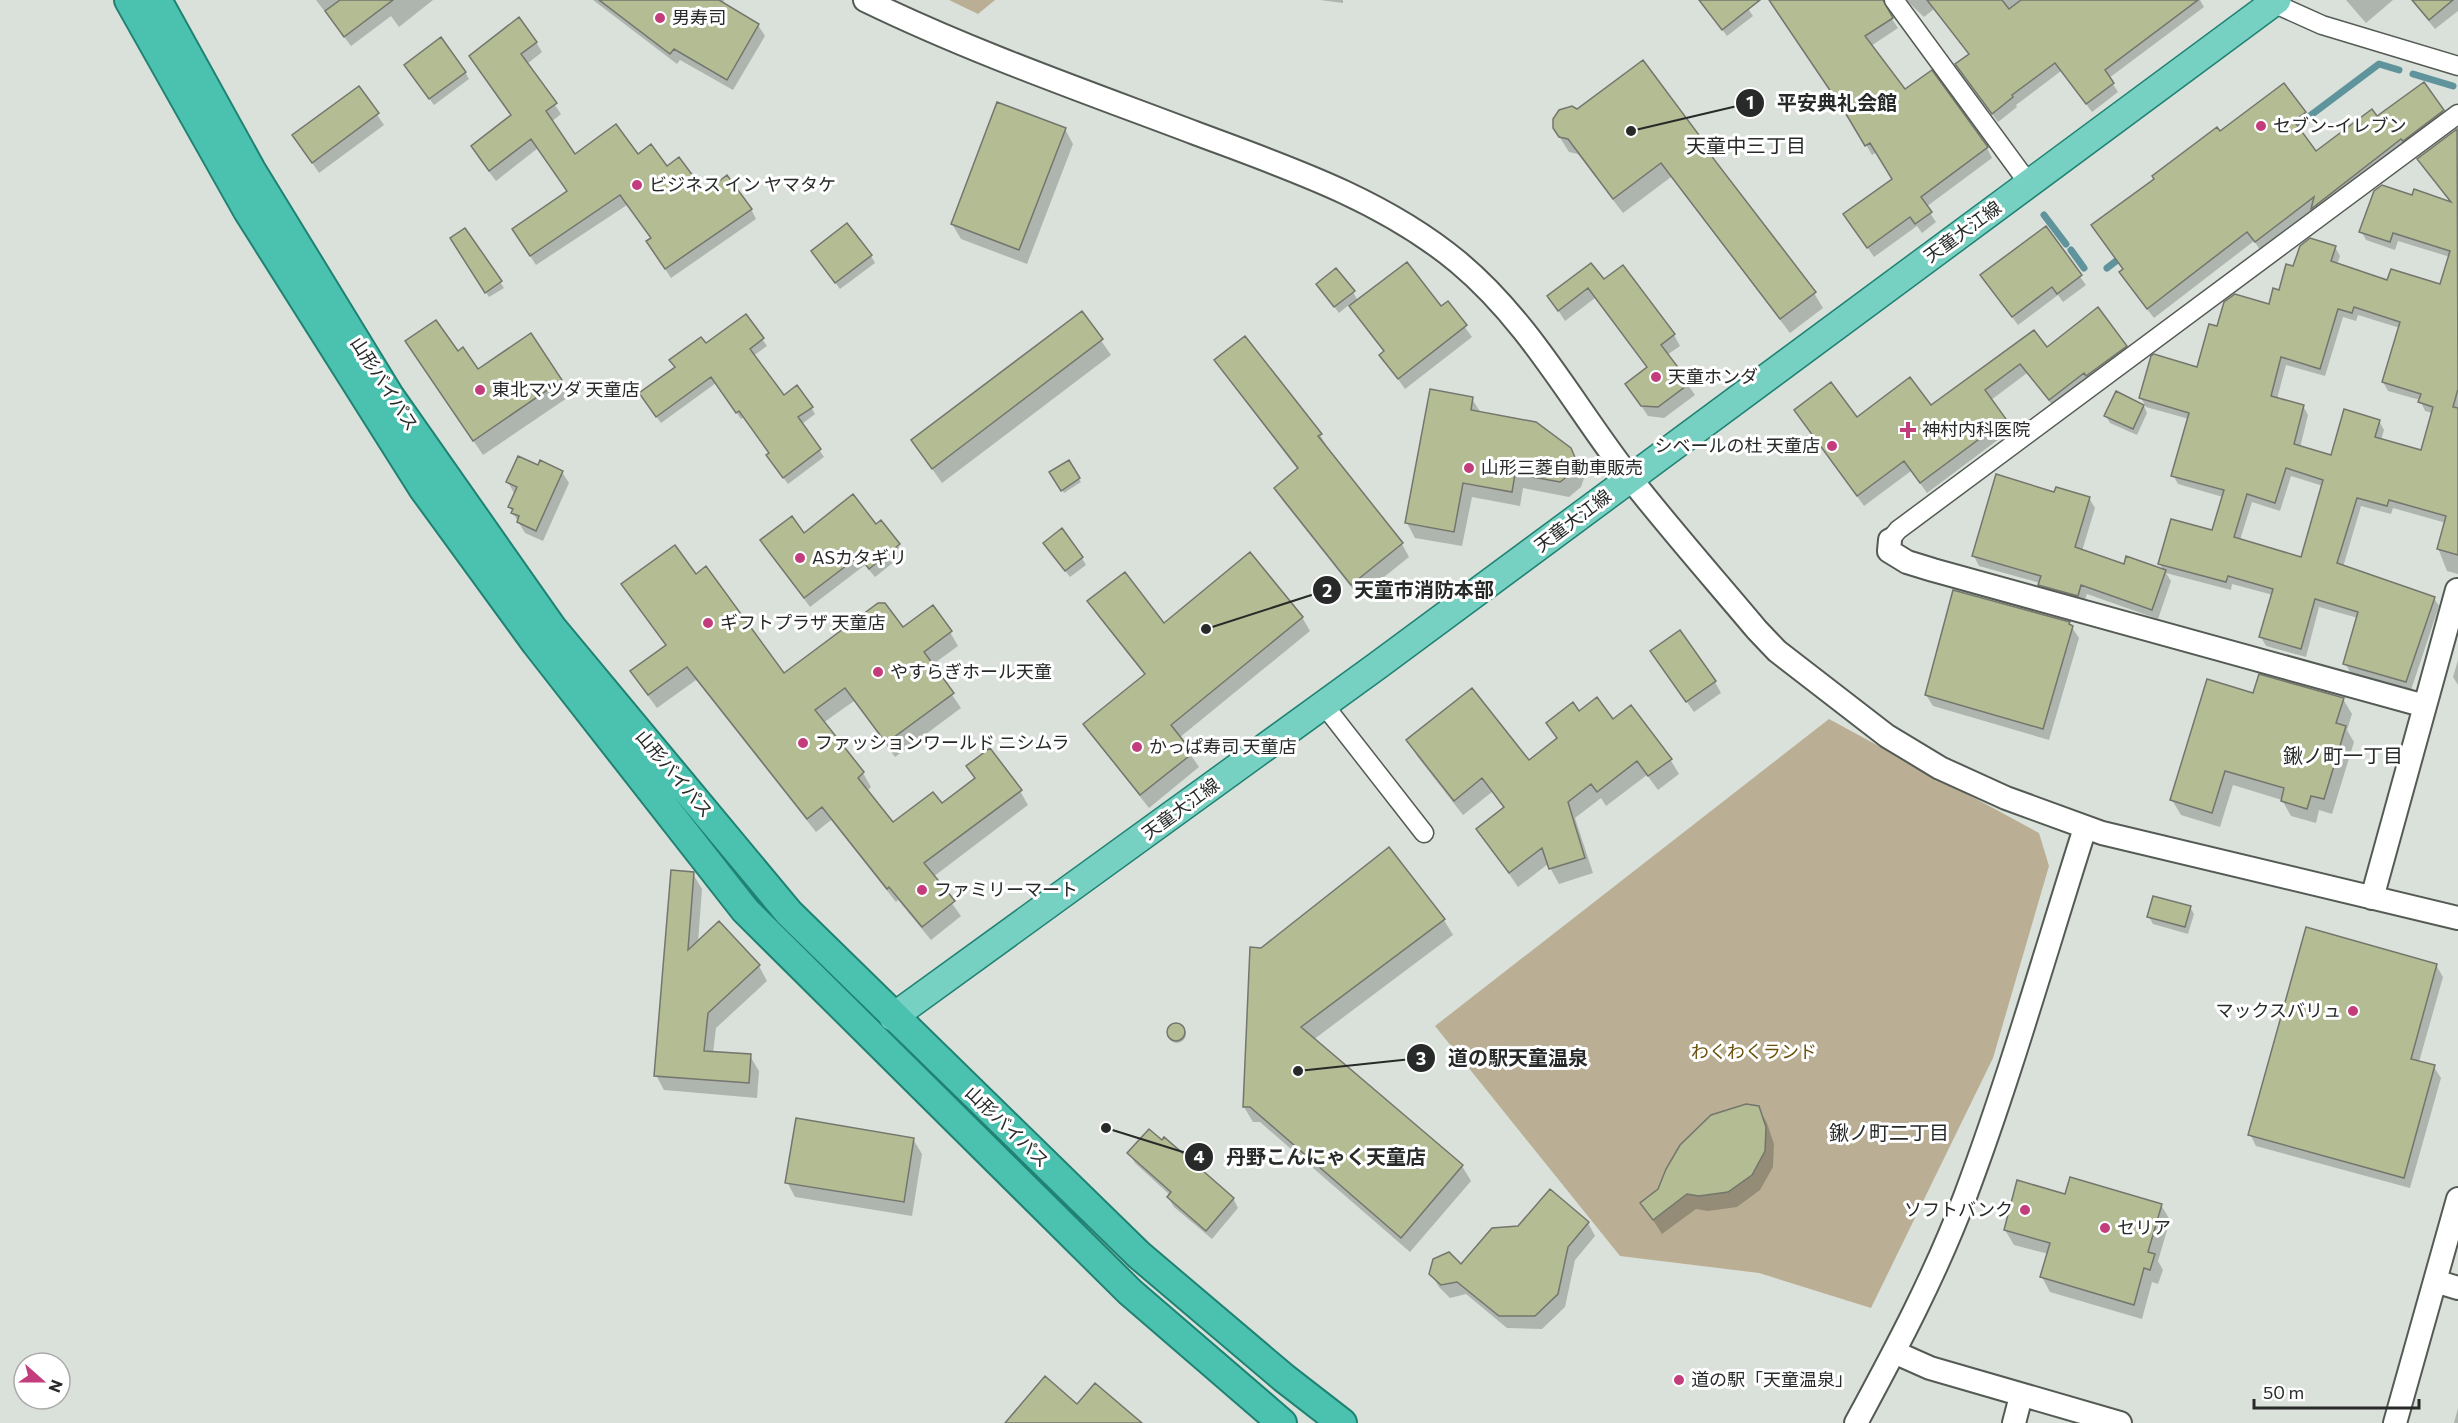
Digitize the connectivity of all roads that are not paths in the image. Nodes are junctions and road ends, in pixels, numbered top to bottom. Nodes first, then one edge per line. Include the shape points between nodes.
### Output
1 (129, 0) edge
2 (157, 0) edge
3 (865, 0) edge
4 (1894, 0) edge
5 (2275, 2) edge
6 (2458, 66) edge
7 (2458, 114) edge
8 (2029, 184) junction
9 (1630, 478) junction
10 (1890, 540) joint
11 (2457, 590) edge
12 (1324, 705) junction
13 (2425, 706) junction
14 (2085, 828) junction
15 (1424, 833) dead end
16 (2372, 898) junction
17 (2458, 918) edge
18 (894, 1017) junction
19 (2458, 1199) edge
20 (2435, 1281) junction
21 (2458, 1288) edge
22 (1894, 1352) junction
23 (2021, 1396) junction
24 (1282, 1423) edge
25 (1342, 1423) edge
26 (1856, 1423) edge
27 (2014, 1423) edge
28 (2120, 1423) edge
29 (2395, 1423) edge

1 - 24 highway, 山形バイパス via 248,211 423,488 536,643 745,910 1130,1292
2 - 18 highway, 山形バイパス via 251,170 390,397 552,628 789,913
3 - 9 street via 967,47 1294,170 1373,206 1412,230 1457,261 1499,300
4 - 8 street
5 - 6 street via 2322,25
5 - 8 main road, 天童大江線
7 - 10 street via 1898,530
8 - 9 main road, 天童大江線
9 - 12 main road, 天童大江線
9 - 14 street via 1777,651 1866,721 1940,768
10 - 13 street via 1889,550 1894,556 1933,570
11 - 13 street
12 - 15 street
12 - 18 main road, 天童大江線
13 - 16 street
14 - 16 street
14 - 22 street via 1973,1175 1944,1248
16 - 17 street
18 - 25 highway, 山形バイパス via 1139,1255
19 - 20 street
20 - 21 street
20 - 29 street
22 - 23 street via 1930,1368
22 - 26 street
23 - 27 street
23 - 28 street

